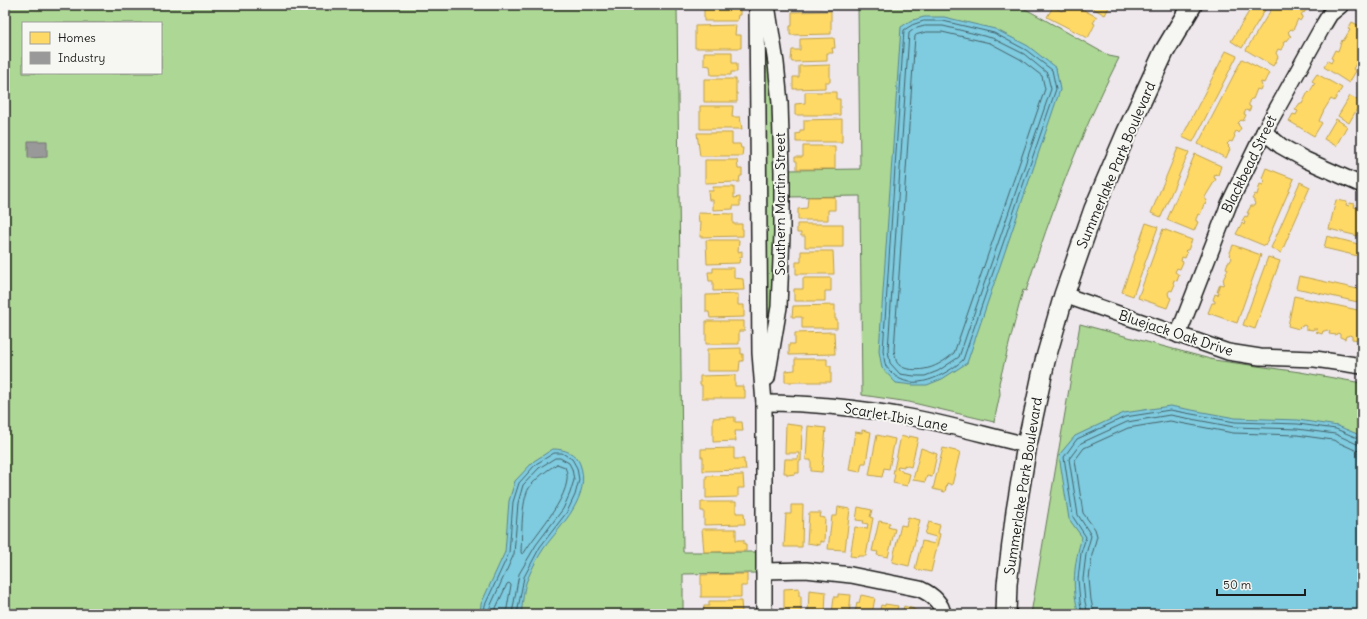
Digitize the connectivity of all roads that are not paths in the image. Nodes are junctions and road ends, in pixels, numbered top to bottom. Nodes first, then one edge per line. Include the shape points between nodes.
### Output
1 (757, 5) edge
2 (767, 5) edge
3 (1192, 5) edge
4 (1341, 5) edge
5 (1264, 132) junction
6 (1362, 185) edge
7 (1064, 296) junction
8 (1178, 335) junction
9 (1362, 366) edge
10 (764, 403) junction
11 (1027, 445) junction
12 (764, 570) junction
13 (764, 614) edge
14 (943, 614) edge
15 (1006, 614) edge

1 - 10 street, Southern Martin Street via 760,353
2 - 10 street, Southern Martin Street via 780,103 782,234 778,306
3 - 7 main road, Summerlake Park Boulevard via 1164,52 1126,134 1094,209
4 - 5 street, Blackbead Street via 1330,14
5 - 6 street via 1281,146 1306,160
5 - 8 street, Blackbead Street via 1229,204
7 - 8 street, Bluejack Oak Drive
7 - 11 main road, Summerlake Park Boulevard via 1045,361
8 - 9 street, Bluejack Oak Drive via 1228,352 1260,357 1315,359
10 - 11 street, Scarlet Ibis Lane via 807,403 864,409 910,417
10 - 12 street, Southern Martin Street
11 - 15 main road, Summerlake Park Boulevard via 1016,511
12 - 13 street, Southern Martin Street
12 - 14 street via 851,574 920,589 930,593 940,604

